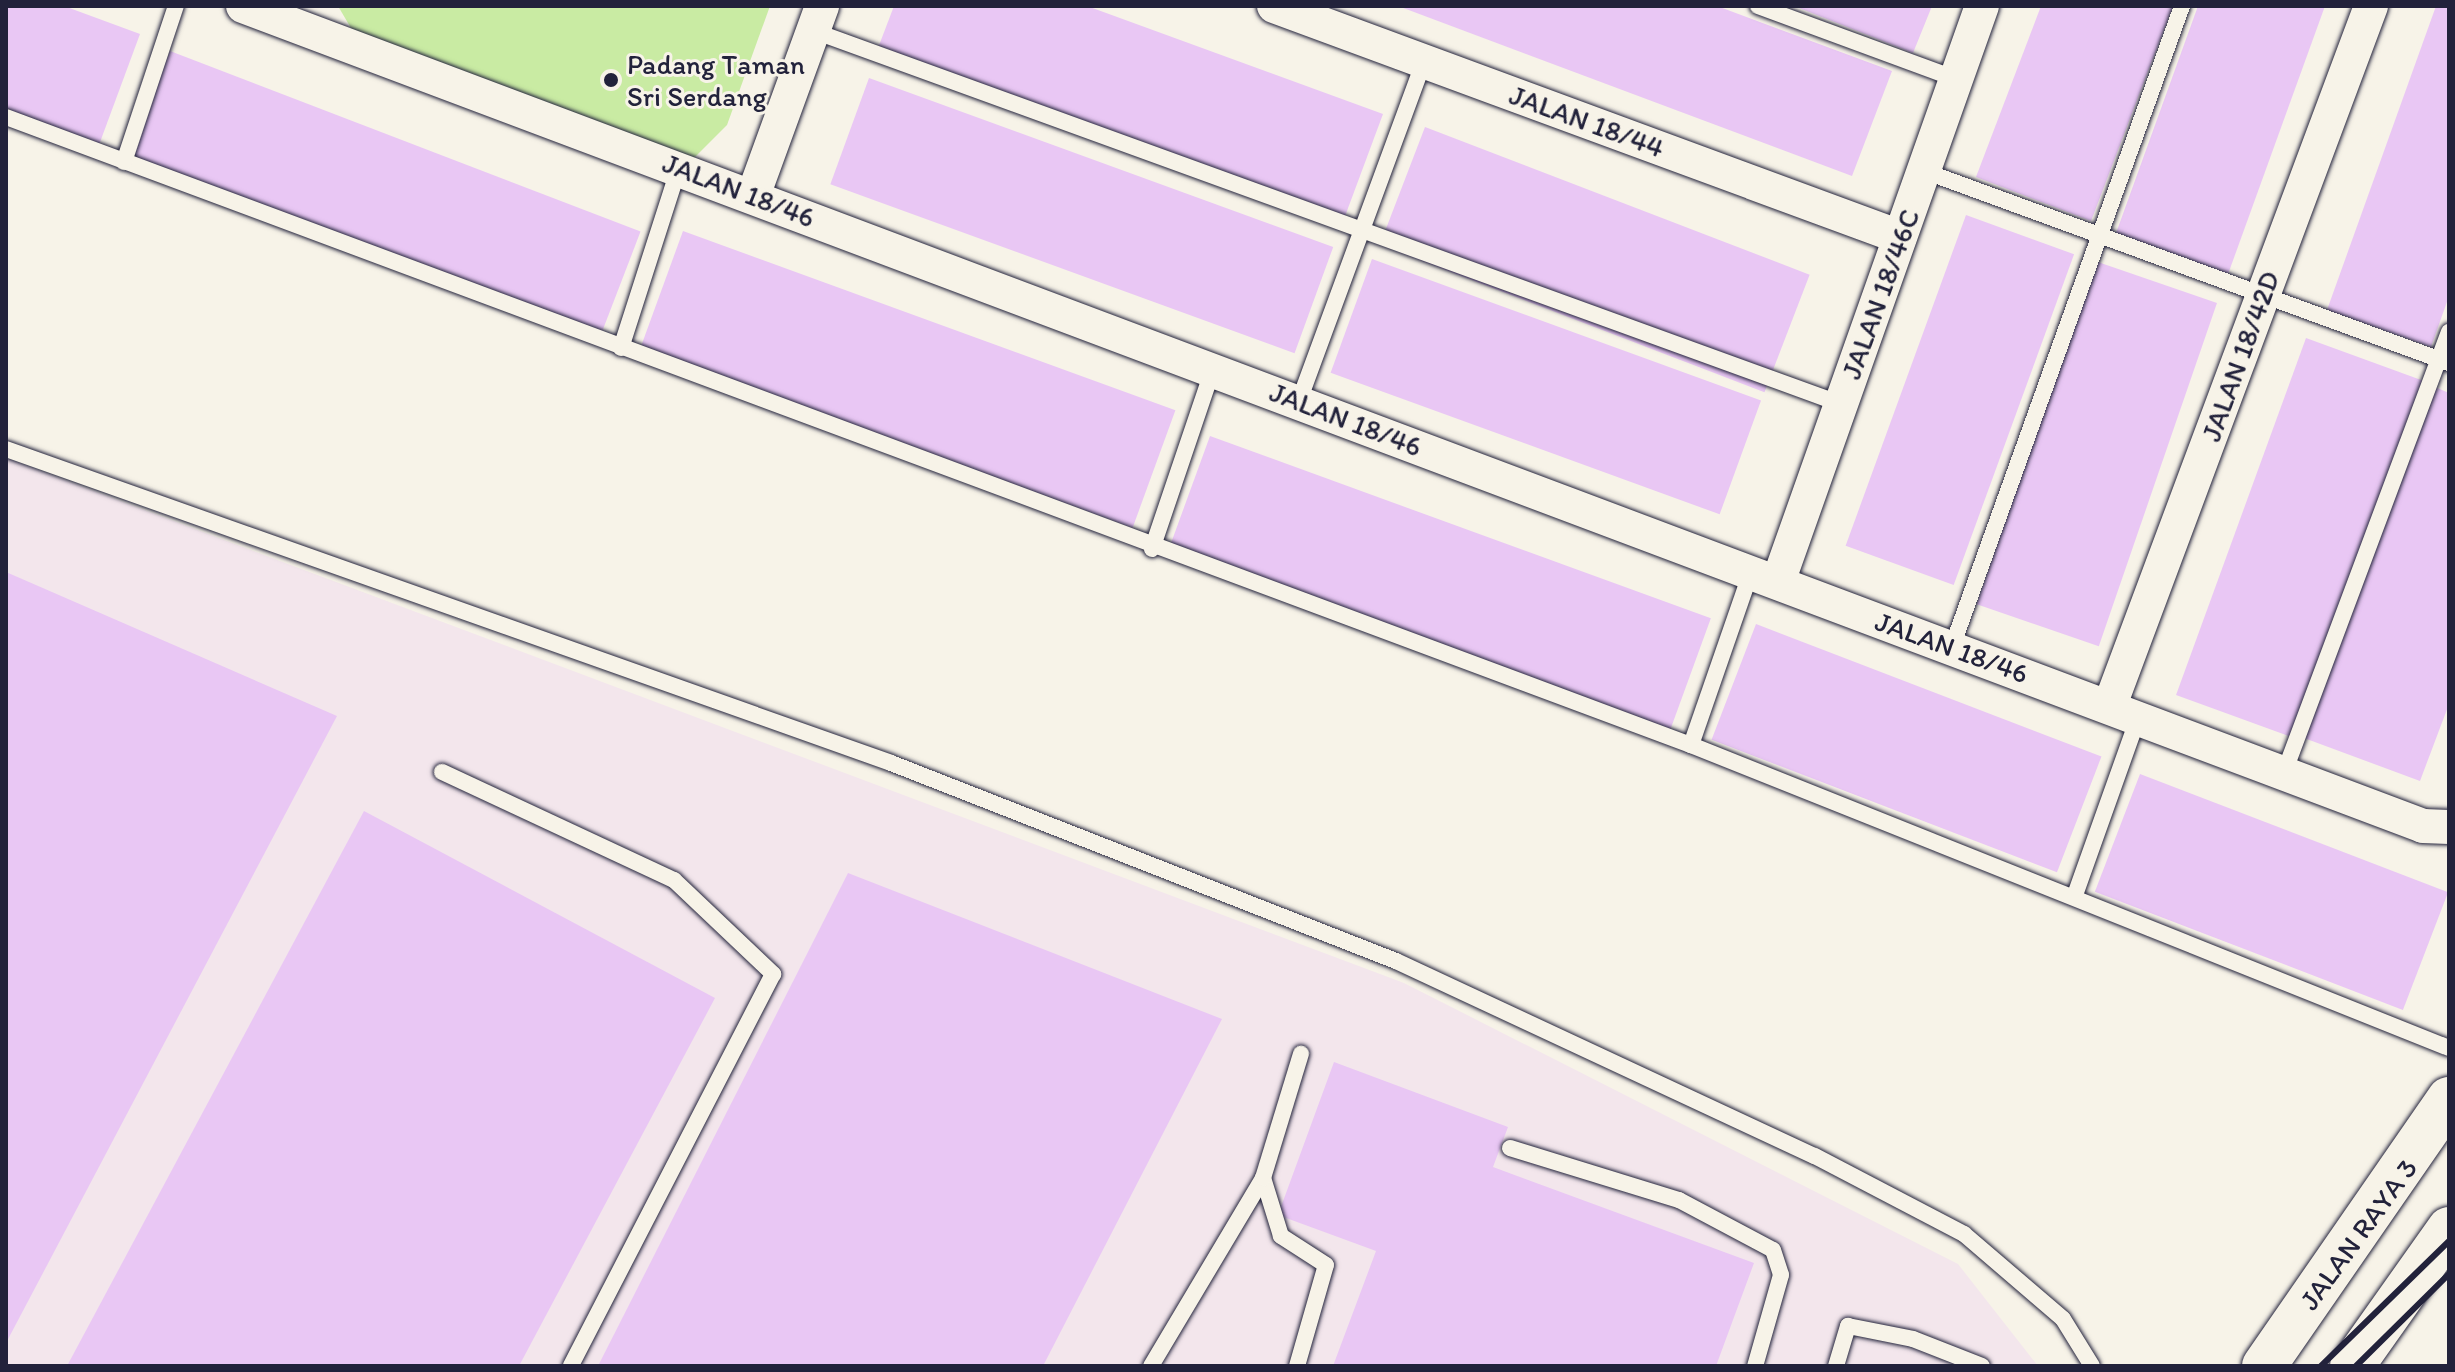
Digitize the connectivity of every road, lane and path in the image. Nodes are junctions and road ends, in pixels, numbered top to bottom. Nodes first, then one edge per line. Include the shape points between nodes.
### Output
1 (176, 6) edge
2 (243, 6) edge
3 (1274, 6) edge
4 (1758, 6) edge
5 (1982, 6) edge
6 (2182, 6) edge
7 (2371, 6) edge
8 (307, 16) edge
9 (818, 18) edge
10 (1424, 61) junction
11 (1956, 79) junction
12 (6, 117) edge
13 (124, 162) junction
14 (679, 167) junction
15 (1924, 171) junction
16 (753, 196) junction
17 (1360, 234) junction
18 (2096, 234) junction
19 (1900, 237) junction
20 (2263, 295) junction
21 (2449, 332) edge
22 (621, 348) junction
23 (2444, 361) edge
24 (1213, 369) junction
25 (1299, 401) junction
26 (1841, 404) junction
27 (6, 449) edge
28 (1152, 549) junction
29 (1764, 577) junction
30 (1952, 647) junction
31 (2124, 712) junction
32 (1691, 745) junction
33 (442, 772) dead end
34 (2284, 773) junction
35 (2449, 827) edge
36 (2075, 895) junction
37 (2449, 1048) edge
38 (1301, 1054) dead end
39 (2449, 1099) edge
40 (1510, 1148) dead end
41 (1263, 1178) junction
42 (2449, 1229) edge
43 (571, 1366) edge
44 (1151, 1366) edge
45 (1297, 1366) edge
46 (1755, 1366) edge
47 (1836, 1366) edge
48 (1982, 1366) edge
49 (2092, 1366) edge
50 (2264, 1366) edge
51 (2352, 1366) edge

1 - 13 lane
2 - 8 street, JALAN 18/46
3 - 10 street, JALAN 18/44
4 - 11 lane
5 - 11 street, JALAN 18/46C
6 - 18 lane
7 - 20 street, JALAN 18/42D
8 - 14 street, JALAN 18/46
9 - 16 street
9 - 17 lane
10 - 17 lane
10 - 19 street, JALAN 18/44
11 - 15 street, JALAN 18/46C
12 - 13 lane
13 - 22 lane
14 - 16 street, JALAN 18/46
14 - 22 lane
15 - 18 lane
15 - 19 street, JALAN 18/46C
16 - 24 street, JALAN 18/46
17 - 25 lane
17 - 26 lane
18 - 20 lane
18 - 30 lane
19 - 26 street, JALAN 18/46C
20 - 23 lane
20 - 31 street, JALAN 18/42D
21 - 23 lane
22 - 28 lane
23 - 34 lane
24 - 25 street, JALAN 18/46
24 - 28 lane
25 - 29 street, JALAN 18/46
26 - 29 street, JALAN 18/46C
27 - 49 lane via 891,763 1396,961 1815,1156 1964,1234 2063,1319
28 - 32 lane
29 - 30 street, JALAN 18/46
29 - 32 lane
30 - 31 street, JALAN 18/46
31 - 34 street, JALAN 18/46
31 - 36 lane
32 - 36 lane
33 - 43 lane via 674,880 773,974
34 - 35 street, JALAN 18/46 via 2423,826
36 - 37 lane
38 - 41 lane
39 - 50 street, JALAN RAYA 3
40 - 46 lane via 1679,1200 1773,1250 1781,1275
41 - 44 lane
41 - 45 lane via 1281,1236 1326,1265
42 - 51 street
47 - 48 lane via 1848,1326 1913,1339

